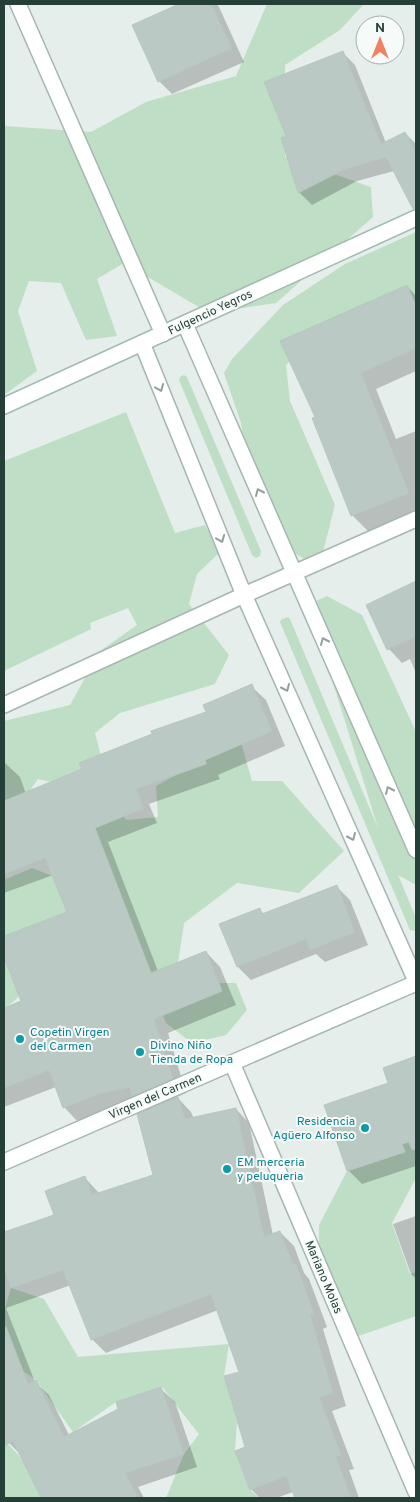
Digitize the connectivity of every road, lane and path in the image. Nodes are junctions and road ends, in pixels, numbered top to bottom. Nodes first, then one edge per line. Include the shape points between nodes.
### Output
1 (18, 4) edge
2 (416, 218) edge
3 (185, 324) junction
4 (163, 334) junction
5 (142, 343) junction
6 (4, 406) edge
7 (416, 519) edge
8 (294, 573) junction
9 (244, 595) junction
10 (4, 705) edge
11 (416, 850) edge
12 (416, 982) edge
13 (232, 1063) junction
14 (4, 1162) edge
15 (416, 1492) edge

1 - 4 street
2 - 3 street, Fulgencio Yegros
3 - 4 street, Fulgencio Yegros
8 -> 3 street
4 - 5 street, Fulgencio Yegros
5 - 6 street, Fulgencio Yegros
5 -> 9 street
7 - 8 street
8 - 9 street
11 -> 8 street
9 - 10 street
9 -> 12 street
12 - 13 street, Virgen del Carmen
13 - 14 street, Virgen del Carmen
13 - 15 street, Mariano Molas

